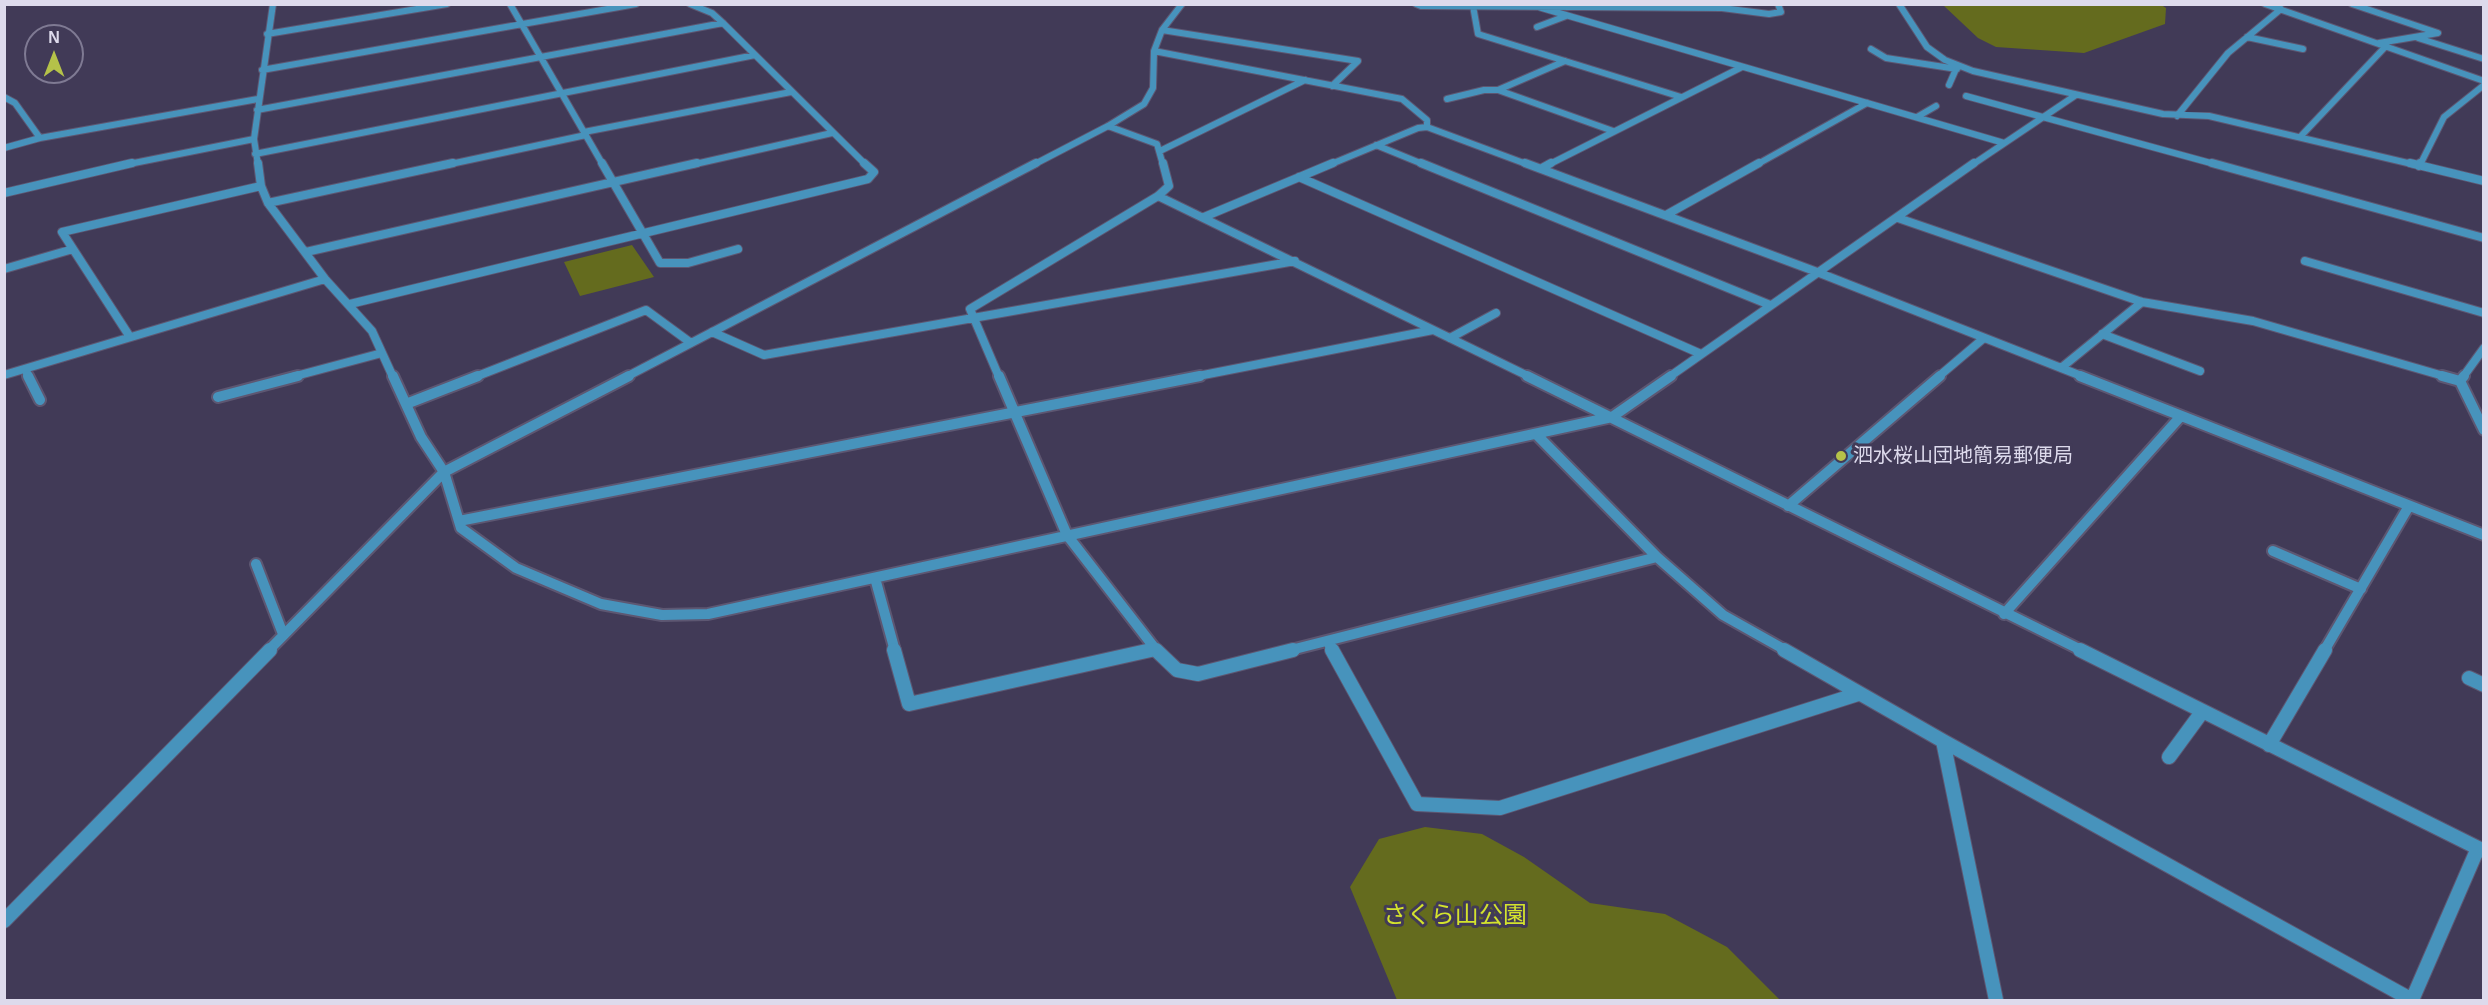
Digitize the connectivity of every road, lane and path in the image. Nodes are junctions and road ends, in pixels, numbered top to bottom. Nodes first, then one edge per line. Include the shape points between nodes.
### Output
1 (273, 4) edge
2 (447, 4) edge
3 (510, 4) edge
4 (636, 4) edge
5 (690, 4) edge
6 (1182, 4) edge
7 (1416, 4) edge
8 (1778, 4) edge
9 (1899, 4) edge
10 (2265, 4) edge
11 (2352, 4) edge
12 (1491, 5) edge
13 (1473, 6) junction
14 (1535, 6) junction
15 (1606, 6) edge
16 (1728, 7) edge
17 (2281, 9) junction
18 (1566, 16) junction
19 (723, 23) junction
20 (522, 25) junction
21 (1537, 27) dead end
22 (1162, 30) junction
23 (267, 34) junction
24 (2247, 37) junction
25 (2415, 37) junction
26 (2377, 44) junction
27 (2386, 46) junction
28 (1871, 49) dead end
29 (2303, 49) dead end
30 (1154, 51) junction
31 (755, 55) junction
32 (540, 56) junction
33 (2484, 59) edge
34 (1565, 61) junction
35 (1742, 67) junction
36 (1956, 69) junction
37 (262, 70) junction
38 (1973, 71) junction
39 (1305, 80) junction
40 (2484, 83) edge
41 (1949, 85) dead end
42 (1332, 86) junction
43 (1498, 90) junction
44 (791, 92) junction
45 (562, 93) junction
46 (2076, 95) junction
47 (1966, 96) dead end
48 (4, 97) edge
49 (1681, 97) junction
50 (258, 99) junction
51 (1447, 99) dead end
52 (15, 103) junction
53 (1867, 103) junction
54 (4, 106) edge
55 (1936, 106) dead end
56 (257, 110) junction
57 (2177, 116) junction
58 (1917, 117) junction
59 (2040, 117) junction
60 (1108, 126) junction
61 (1427, 127) junction
62 (1613, 130) junction
63 (585, 133) junction
64 (832, 133) junction
65 (2301, 136) junction
66 (40, 138) junction
67 (254, 139) junction
68 (2004, 143) junction
69 (1376, 145) junction
70 (4, 148) edge
71 (1160, 151) junction
72 (255, 154) junction
73 (2419, 166) junction
74 (1542, 168) junction
75 (1299, 177) junction
76 (613, 181) junction
77 (2484, 181) edge
78 (261, 186) junction
79 (4, 194) edge
80 (1158, 196) junction
81 (268, 204) junction
82 (1666, 215) junction
83 (1204, 217) junction
84 (1898, 218) junction
85 (644, 235) junction
86 (2484, 238) edge
87 (73, 249) junction
88 (738, 249) dead end
89 (306, 252) junction
90 (1294, 261) junction
91 (2305, 261) dead end
92 (4, 269) edge
93 (1817, 272) junction
94 (325, 279) junction
95 (2142, 302) junction
96 (350, 304) junction
97 (1770, 305) junction
98 (1496, 313) dead end
99 (2484, 313) edge
100 (975, 319) junction
101 (1433, 330) junction
102 (712, 332) junction
103 (2102, 334) junction
104 (130, 337) junction
105 (1450, 338) junction
106 (1984, 338) junction
107 (691, 343) junction
108 (2484, 348) edge
109 (382, 353) junction
110 (1701, 354) junction
111 (2061, 368) junction
112 (25, 369) junction
113 (2200, 371) dead end
114 (4, 375) edge
115 (2460, 381) junction
116 (218, 397) dead end
117 (40, 400) dead end
118 (406, 405) junction
119 (1016, 411) junction
120 (2181, 416) junction
121 (1612, 417) junction
122 (2483, 429) edge
123 (1536, 434) junction
124 (444, 472) junction
125 (1788, 506) junction
126 (2409, 506) junction
127 (459, 521) junction
128 (1067, 535) junction
129 (2484, 535) edge
130 (2273, 551) dead end
131 (1657, 557) junction
132 (256, 564) dead end
133 (875, 578) junction
134 (2361, 589) junction
135 (2004, 614) junction
136 (283, 634) junction
137 (1328, 642) junction
138 (1155, 649) junction
139 (2469, 678) dead end
140 (2484, 685) edge
141 (1858, 694) junction
142 (2202, 712) junction
143 (1943, 741) junction
144 (2269, 745) junction
145 (2169, 756) dead end
146 (2481, 850) edge
147 (4, 921) edge
148 (1996, 1000) edge
149 (2412, 1000) edge

1 - 23 street
2 - 23 street
3 - 20 street
4 - 20 street
5 - 19 street via 712,13
6 - 22 street
7 - 13 street
8 - 16 street via 1781,12 1777,14
9 - 38 street via 1922,42 1951,63
10 - 17 street
11 - 25 street via 2438,33
12 - 13 street
12 - 14 street
13 - 34 street via 1478,34
14 - 15 street
14 - 18 street
15 - 16 street
17 - 24 street
17 - 26 street
18 - 21 street
18 - 35 street
19 - 31 street
19 - 32 street
20 - 32 street
20 - 37 street
22 - 30 street
22 - 42 street via 1358,61
23 - 37 street
24 - 29 street
24 - 57 street via 2228,53
25 - 26 street
25 - 33 street
26 - 27 street
27 - 40 street
27 - 65 street
28 - 36 street via 1907,63
30 - 39 street
30 - 60 street via 1153,88 1144,104
31 - 44 street
31 - 45 street
32 - 45 street
32 - 56 street
34 - 43 street
34 - 49 street
35 - 49 street
35 - 53 street
36 - 38 street
36 - 41 street
37 - 50 street
38 - 46 street
39 - 42 street
39 - 71 street
40 - 73 street via 2444,117
42 - 61 street via 1402,99 1427,120
43 - 51 street
43 - 62 street
44 - 63 street
44 - 64 street
45 - 63 street
45 - 72 street
46 - 57 street
46 - 59 street
47 - 59 street
48 - 52 street
49 - 62 street
50 - 56 street
50 - 66 street
52 - 54 street
52 - 66 street
53 - 58 street
53 - 82 street
55 - 58 street
56 - 67 street
57 - 65 street via 2209,116
58 - 68 street
59 - 68 street
59 - 86 street
60 - 71 street via 1157,144
60 - 102 street
61 - 69 street
61 - 74 street
62 - 74 street
63 - 76 street
63 - 81 street
64 - 76 street
64 - 85 street via 874,172 868,179
65 - 73 street
66 - 70 street
67 - 72 street
67 - 79 street via 74,175
68 - 84 street
69 - 75 street
69 - 97 street
71 - 80 street via 1169,186
72 - 78 street
73 - 77 street
74 - 82 street
75 - 83 street
75 - 110 street
76 - 85 street
76 - 89 street
78 - 81 street
78 - 87 street via 62,232
80 - 83 street
80 - 100 street via 970,309
81 - 89 street
82 - 93 street
83 - 90 street
84 - 93 street
84 - 95 street
85 - 88 street via 660,263 668,265
85 - 96 street
87 - 92 street
87 - 104 street
89 - 94 street
90 - 100 street
90 - 101 street
91 - 99 street
93 - 97 street
93 - 106 street
94 - 96 street
94 - 104 street
95 - 103 street
95 - 115 street via 2253,321
96 - 109 street via 372,331
97 - 110 street
98 - 105 street
100 - 102 street via 764,355
100 - 119 street
101 - 105 street
101 - 119 street
102 - 107 street
103 - 111 street
103 - 113 street
104 - 112 street
105 - 121 street
106 - 111 street
106 - 125 street
107 - 118 street via 646,310
107 - 124 street
108 - 115 street
109 - 116 street
109 - 118 street
110 - 121 street
111 - 120 street
112 - 114 street
112 - 117 street
115 - 122 street
118 - 124 street
119 - 127 street
119 - 128 street
120 - 126 street
120 - 135 street
121 - 123 street
121 - 125 street
123 - 128 street
123 - 131 street
124 - 127 street
124 - 136 street
125 - 135 street
126 - 129 street
126 - 134 street
127 - 133 street via 460,528 516,568 601,604 662,615 708,614
128 - 133 street
128 - 138 street
130 - 134 street
131 - 137 street
131 - 141 street via 1723,615
132 - 136 street
133 - 138 street via 909,704
134 - 144 street
135 - 142 street
136 - 147 street
137 - 138 street via 1198,674 1177,670
137 - 141 street via 1417,804 1500,807
139 - 140 street
141 - 143 street
142 - 144 street
142 - 145 street
143 - 148 street
143 - 149 street
144 - 146 street
146 - 149 street

